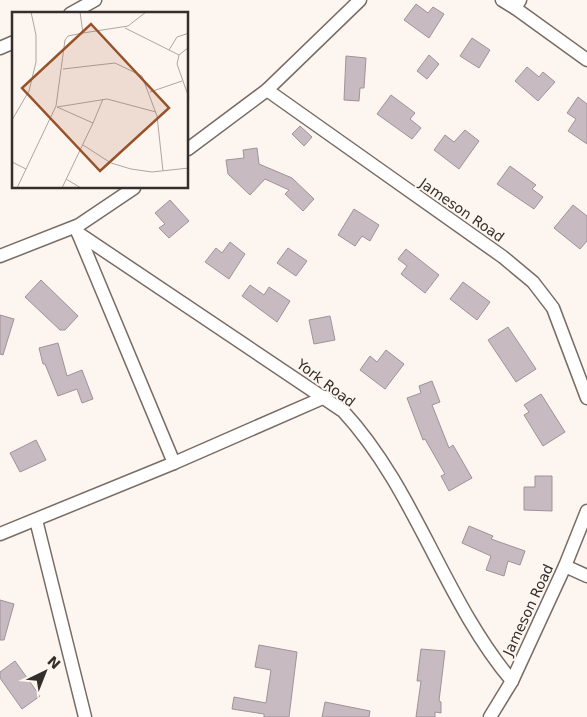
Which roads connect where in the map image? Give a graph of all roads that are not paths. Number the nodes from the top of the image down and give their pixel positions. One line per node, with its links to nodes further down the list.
1 (95, 0): 5 (street)
2 (360, 0): 9 (street)
3 (502, 0): 4 (street)
4 (518, 4): 8 (street)
5 (74, 12)
6 (12, 43): 7 (street)
7 (0, 48)
8 (587, 60)
9 (267, 90): 10 (street); 15 (street, Jameson Road)
10 (189, 148)
11 (133, 189): 12 (street)
12 (78, 229): 13 (street); 14 (street, York Road); 16 (street)
13 (0, 256)
14 (325, 398): 16 (street); 22 (street, York Road)
15 (587, 398)
16 (174, 464): 18 (street)
17 (587, 511): 20 (street, Jameson Road)
18 (36, 520): 19 (street); 23 (street)
19 (0, 534)
20 (565, 566): 21 (street); 22 (street, Jameson Road)
21 (587, 576)
22 (512, 681): 24 (street, Jameson Road)
23 (85, 717)
24 (490, 717)

